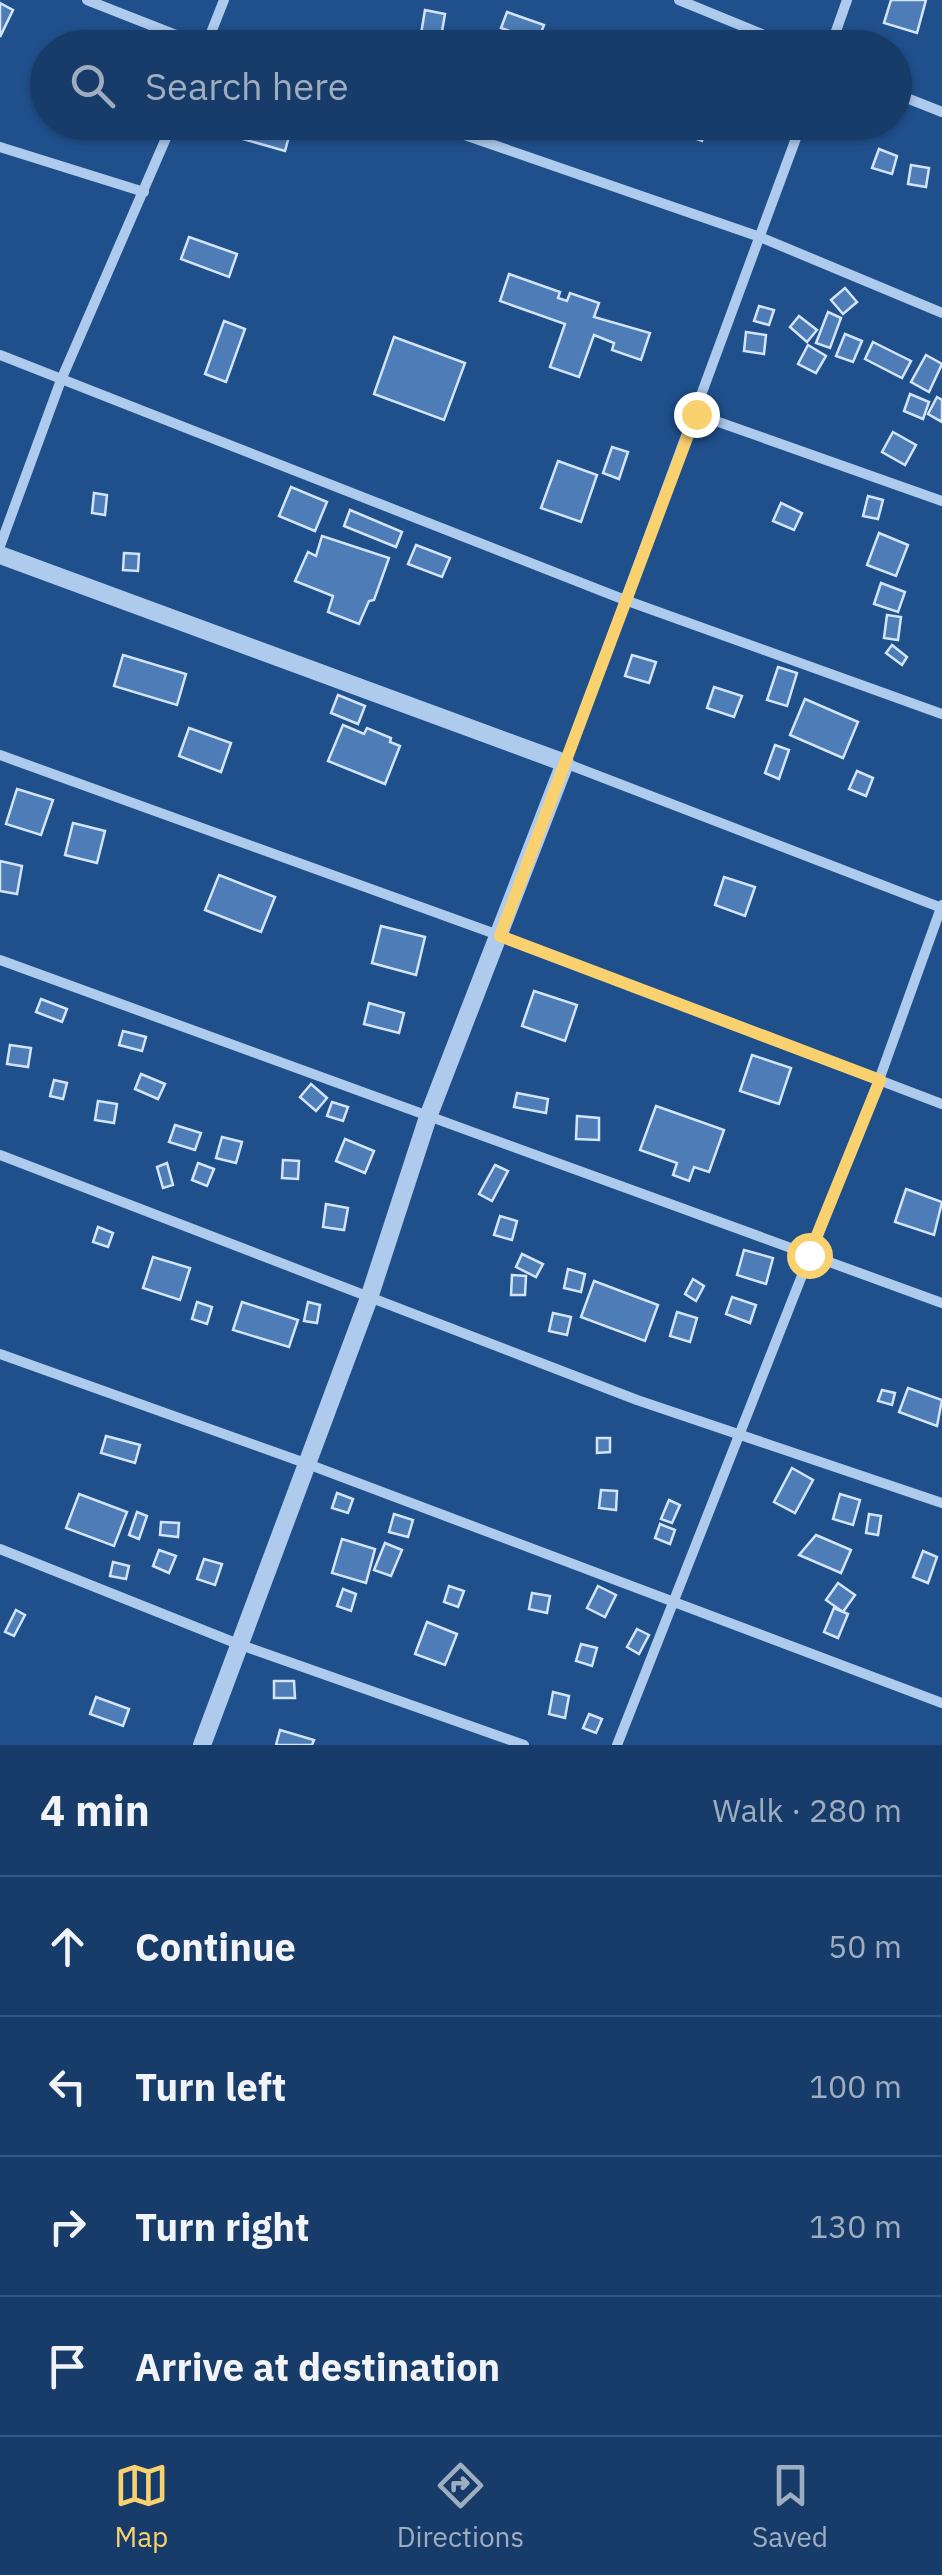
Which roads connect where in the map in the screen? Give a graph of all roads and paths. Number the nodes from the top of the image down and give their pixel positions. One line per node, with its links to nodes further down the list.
1 (87, 0): 5 (street)
2 (224, 0): 6 (street)
3 (679, 0): 7 (street)
4 (847, 0): 8 (street)
5 (164, 30)
6 (213, 30)
7 (752, 30)
8 (836, 30)
9 (912, 100): 10 (street)
10 (942, 112)
11 (166, 140): 15 (street)
12 (479, 140): 16 (street)
13 (795, 140): 16 (street)
14 (0, 147): 15 (street)
15 (144, 192): 19 (street)
16 (760, 237): 17 (street); 20 (street)
17 (942, 313)
18 (0, 355): 19 (street)
19 (61, 380): 22 (street); 24 (street)
20 (696, 414): 21 (street); 24 (street)
21 (942, 501)
22 (0, 546)
23 (0, 555): 27 (street)
24 (624, 600): 25 (street); 27 (street)
25 (942, 714)
26 (0, 756): 29 (street)
27 (566, 763): 28 (street); 29 (street)
28 (942, 907): 31 (street)
29 (500, 936): 31 (street); 33 (street)
30 (0, 960): 33 (street)
31 (880, 1080): 32 (street); 35 (street)
32 (942, 1104)
33 (428, 1117): 35 (street); 36 (street)
34 (0, 1155): 36 (street)
35 (809, 1255): 37 (street); 39 (street)
36 (368, 1298): 39 (street); 40 (street)
37 (942, 1303)
38 (0, 1354): 40 (street)
39 (740, 1433): 41 (street); 43 (street)
40 (305, 1463): 43 (street); 44 (street)
41 (942, 1503)
42 (0, 1549): 44 (street)
43 (674, 1602): 45 (street); 48 (street)
44 (238, 1644): 46 (street); 47 (street)
45 (942, 1703)
46 (202, 1745)
47 (524, 1745)
48 (617, 1745)

